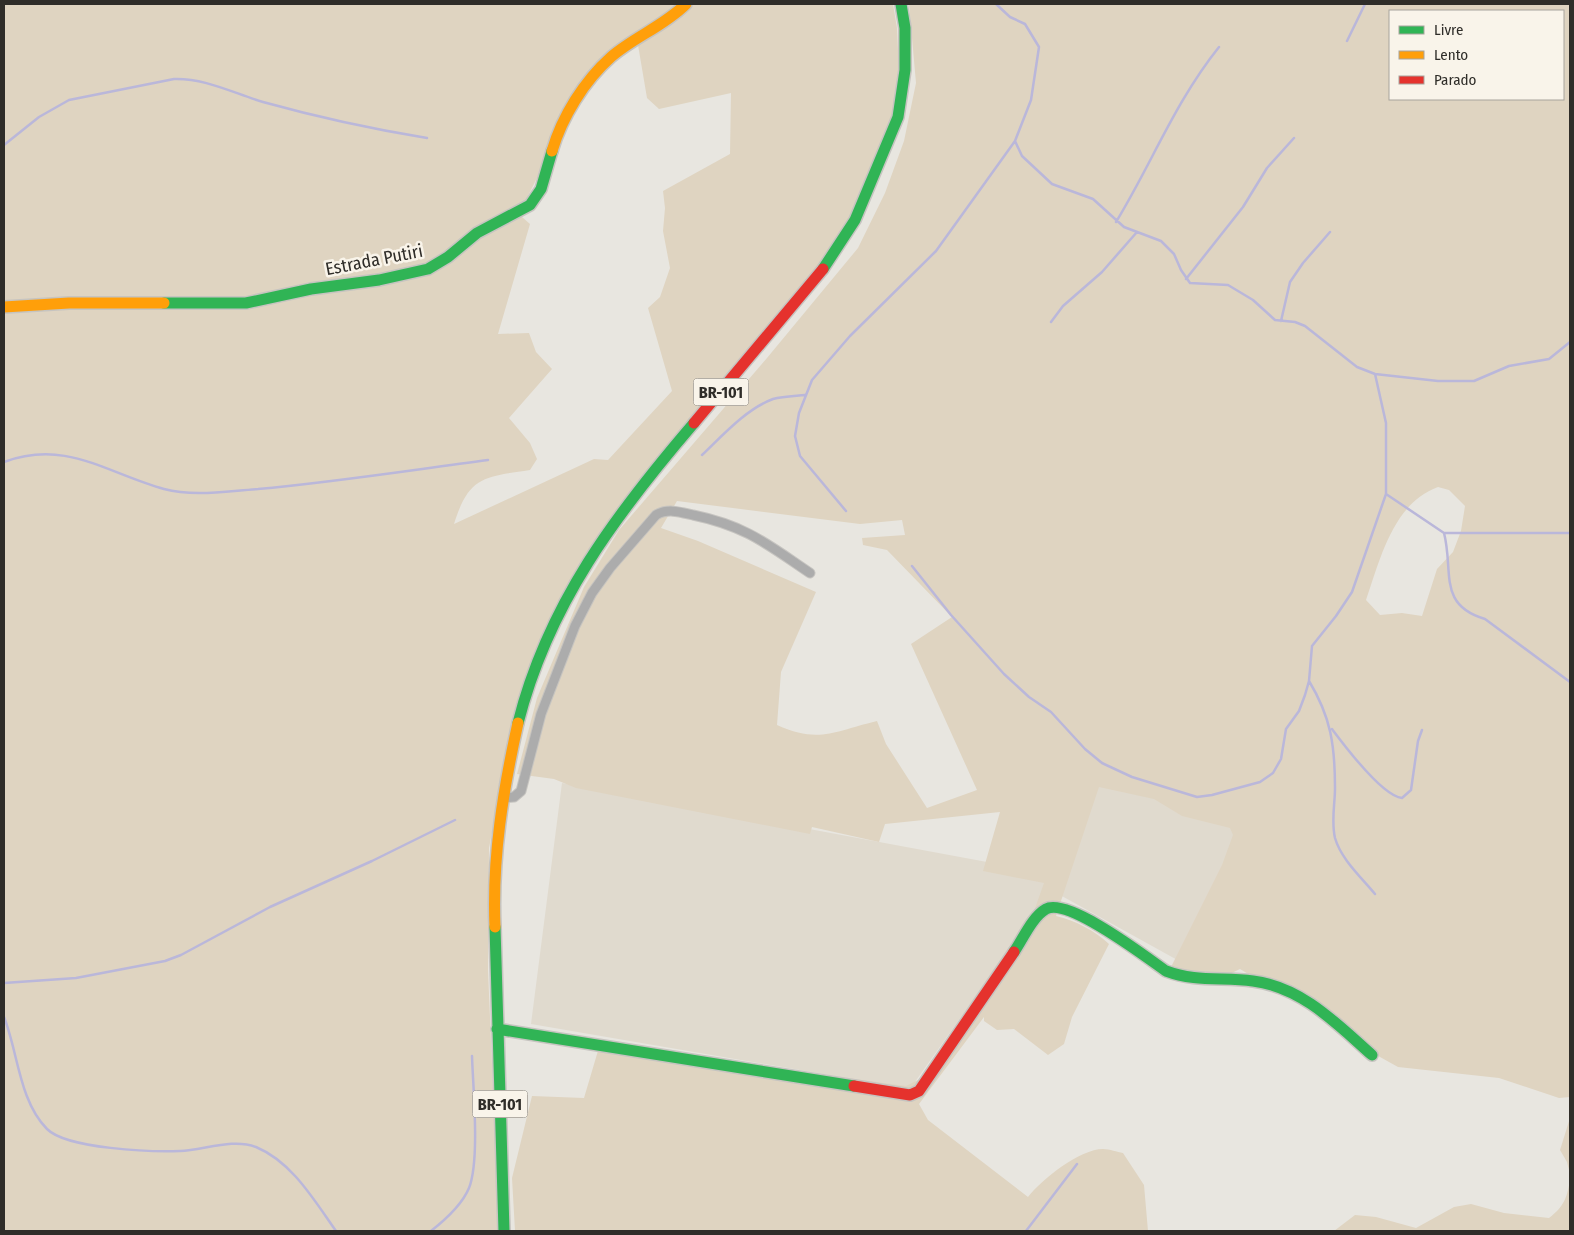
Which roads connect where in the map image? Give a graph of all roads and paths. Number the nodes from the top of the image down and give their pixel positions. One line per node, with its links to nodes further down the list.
1 (686, 4): 3 (street, Estrada Putiri)
2 (901, 4): 5 (street, BR-101)
3 (4, 307)
4 (810, 572): 5 (street)
5 (503, 798): 6 (street, BR-101)
6 (498, 1029): 7 (street); 8 (street, BR-101)
7 (1372, 1055)
8 (504, 1231)

